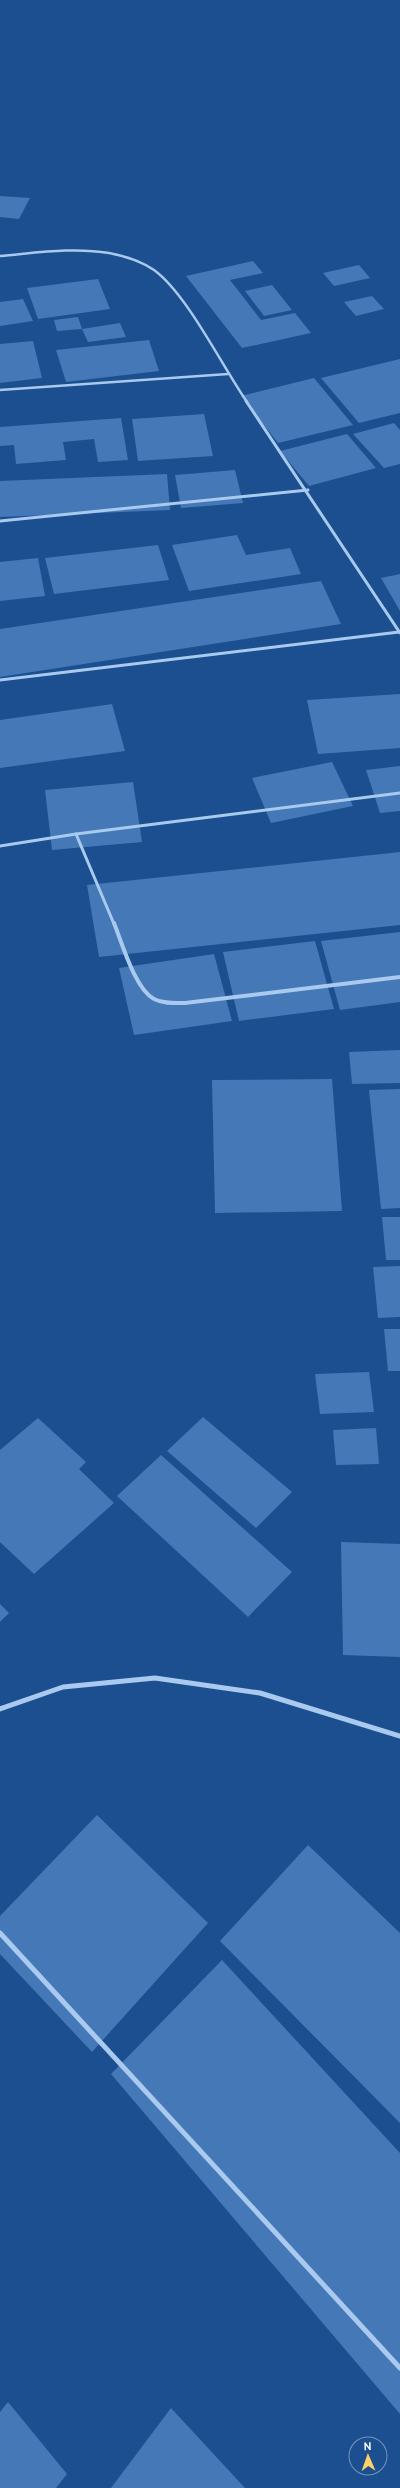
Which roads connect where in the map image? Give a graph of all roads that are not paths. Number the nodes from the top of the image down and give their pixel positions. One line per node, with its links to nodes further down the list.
1 (0, 256): 2 (street)
2 (228, 374): 3 (street); 4 (street)
3 (0, 390)
4 (308, 490): 5 (street); 6 (street)
5 (0, 521)
6 (399, 632): 7 (street)
7 (0, 680)
8 (400, 793): 9 (street)
9 (76, 834): 10 (street); 11 (street)
10 (0, 846)
11 (400, 977)
12 (0, 1709): 13 (street)
13 (400, 1736)
14 (0, 1933): 15 (street)
15 (400, 2368)

